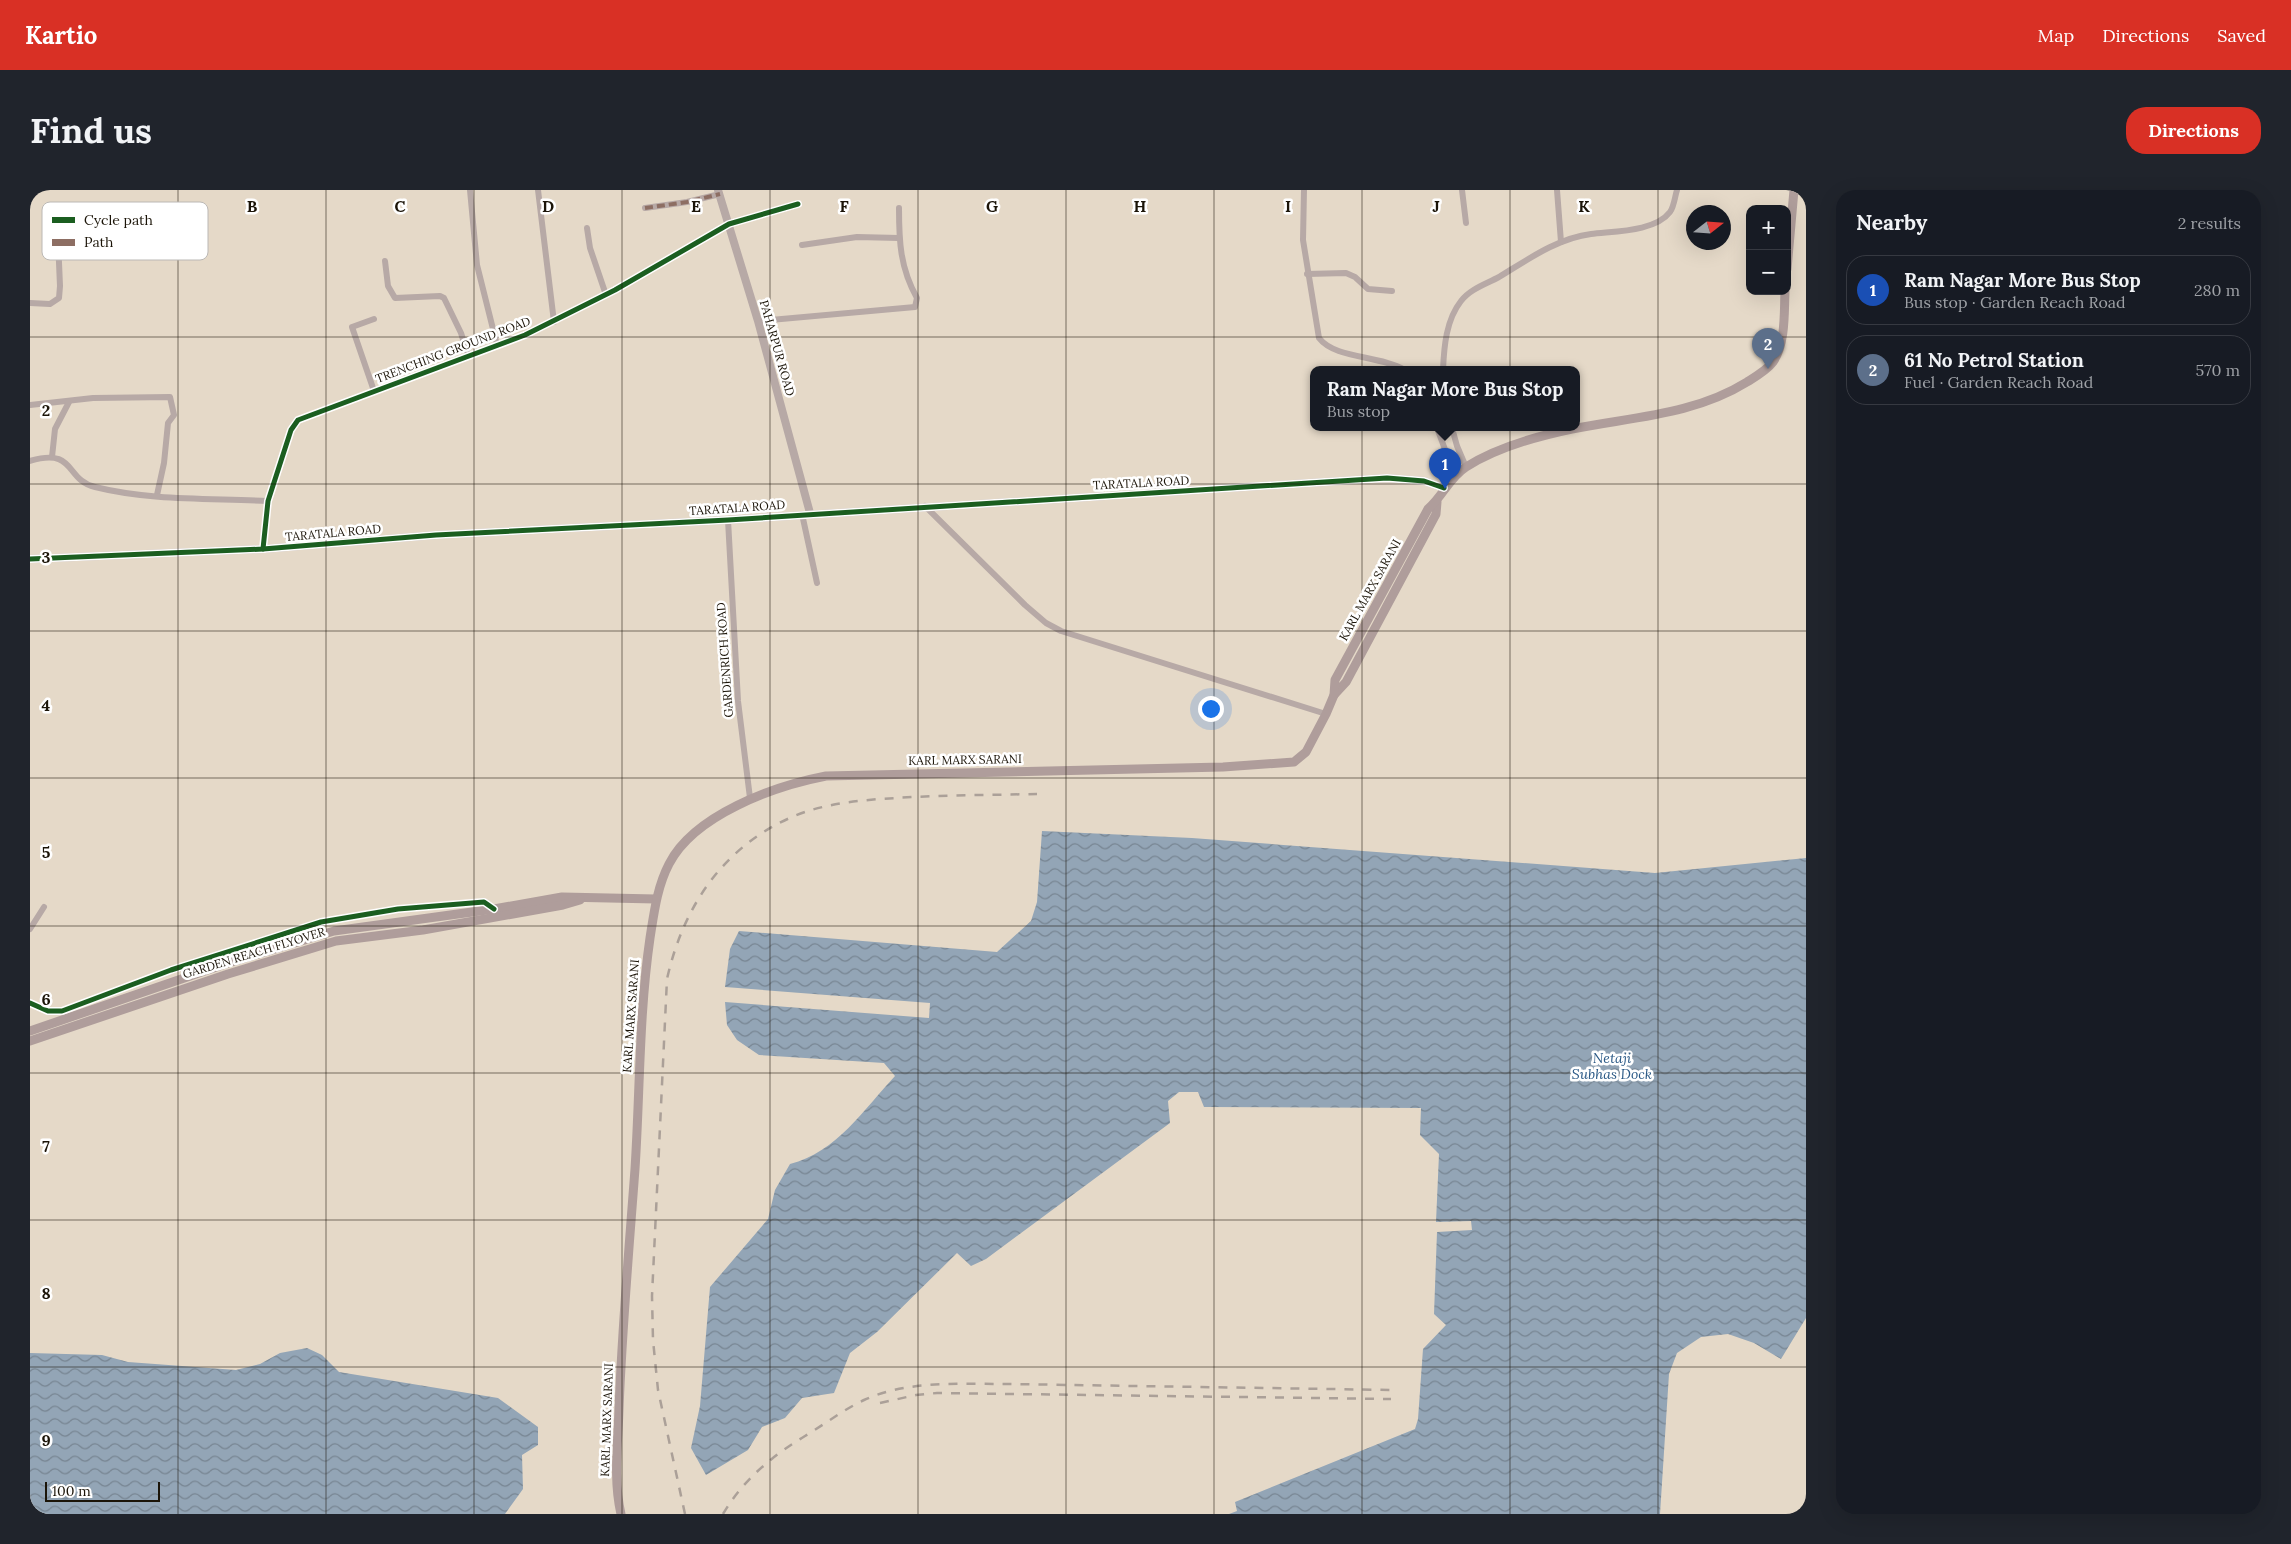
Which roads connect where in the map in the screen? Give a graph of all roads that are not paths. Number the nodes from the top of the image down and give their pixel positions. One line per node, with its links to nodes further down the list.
1 (470, 190): 29 (street)
2 (538, 190): 28 (street)
3 (1304, 190): 21 (street)
4 (1462, 190): 12 (street)
5 (1557, 190): 16 (street)
6 (1677, 190): 16 (street)
7 (1794, 190): 18 (main road)
8 (719, 192): 10 (street); 13 (street, PAHARPUR ROAD)
9 (798, 204): 13 (street, TRENCHING GROUND ROAD)
10 (645, 208)
11 (899, 208): 15 (street)
12 (1466, 223)
13 (729, 224): 23 (street, TRENCHING GROUND ROAD); 27 (street, PAHARPUR ROAD)
14 (587, 228): 23 (street)
15 (899, 238): 17 (street); 27 (street)
16 (1562, 242): 32 (street)
17 (802, 245)
18 (1789, 250)
19 (58, 260): 25 (street)
20 (385, 261): 30 (street)
21 (1307, 274): 22 (street); 31 (street)
22 (1392, 291)
23 (606, 295): 28 (street, TRENCHING GROUND ROAD)
24 (1785, 295): 36 (main road, KARL MARX SARANI)
25 (30, 303)
26 (374, 319): 33 (street)
27 (758, 321): 48 (street, PAHARPUR ROAD)
28 (554, 322): 29 (street, TRENCHING GROUND ROAD)
29 (497, 345): 30 (street, TRENCHING GROUND ROAD)
30 (468, 355): 33 (street, TRENCHING GROUND ROAD)
31 (1395, 366)
32 (1443, 366)
33 (374, 391): 46 (street, TRENCHING GROUND ROAD)
34 (69, 402): 35 (street); 40 (street); 45 (street)
35 (30, 405)
36 (1580, 429)
37 (1438, 431): 43 (street)
38 (1453, 431): 42 (street)
39 (1567, 431): 42 (main road, KARL MARX SARANI)
40 (52, 457): 41 (street); 45 (street)
41 (30, 461)
42 (1466, 467): 43 (main road, KARL MARX SARANI)
43 (1454, 476): 44 (main road, KARL MARX SARANI)
44 (1444, 488): 47 (street, TARATALA ROAD); 53 (main road, KARL MARX SARANI)
45 (157, 496): 46 (street)
46 (268, 501): 50 (street, TRENCHING GROUND ROAD)
47 (925, 506): 48 (street, TARATALA ROAD); 53 (street)
48 (806, 513): 49 (street, TARATALA ROAD); 52 (street)
49 (728, 520): 50 (street, TARATALA ROAD); 54 (street, GARDENRICH ROAD)
50 (262, 549): 51 (street, TARATALA ROAD)
51 (30, 559)
52 (817, 583)
53 (1326, 714): 54 (main road, KARL MARX SARANI)
54 (750, 798): 55 (main road, KARL MARX SARANI)
55 (656, 899): 57 (main road); 62 (main road, KARL MARX SARANI)
56 (44, 907): 58 (street)
57 (493, 914): 59 (street); 60 (main road, GARDEN REACH FLYOVER); 61 (main road, GARDEN REACH FLYOVER)
58 (30, 929)
59 (30, 1003)
60 (30, 1031)
61 (30, 1041)
62 (620, 1514)

